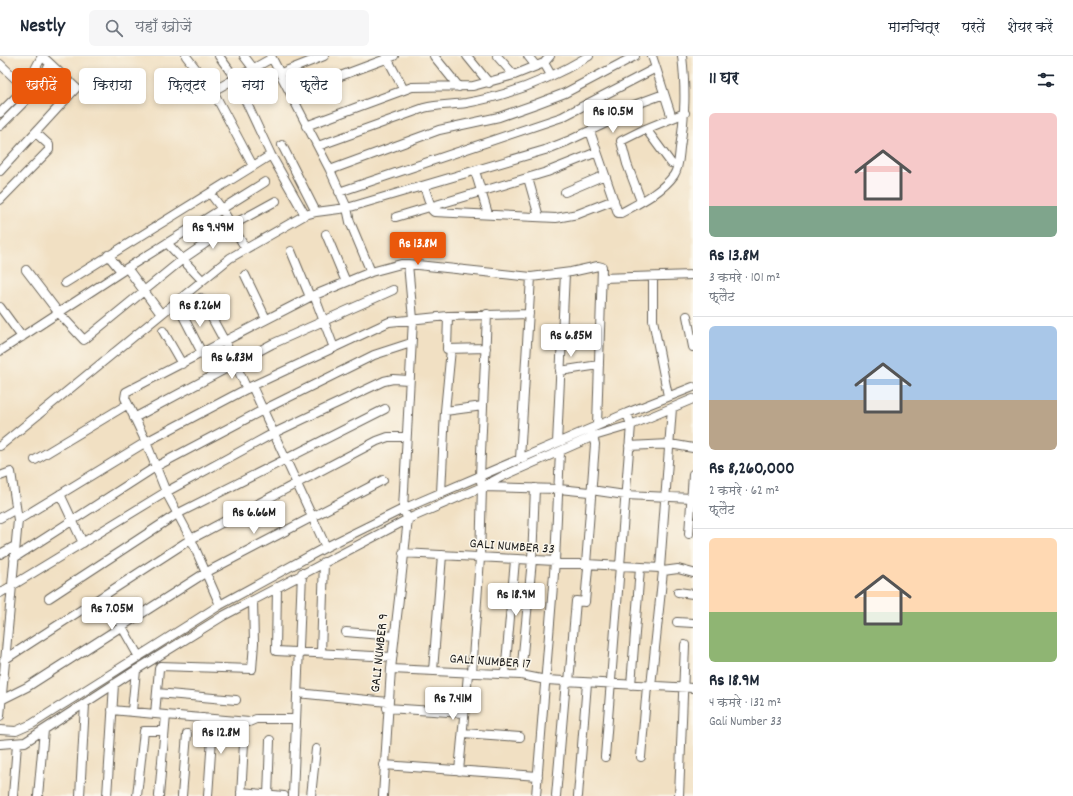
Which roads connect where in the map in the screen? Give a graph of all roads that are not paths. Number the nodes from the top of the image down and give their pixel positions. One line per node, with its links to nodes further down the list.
1 (42, 56): 18 (street); 20 (street)
2 (186, 56): 21 (street)
3 (219, 56): 22 (street)
4 (244, 56): 23 (street)
5 (324, 56): 25 (street)
6 (434, 56): 32 (street)
7 (467, 56): 30 (street)
8 (498, 56): 29 (street)
9 (528, 56): 19 (street)
10 (550, 56): 19 (street)
11 (635, 56): 53 (street)
12 (652, 56): 24 (street)
13 (682, 56): 40 (street)
14 (272, 57): 23 (street); 25 (street)
15 (389, 57): 26 (street); 33 (street)
16 (586, 57): 27 (street)
17 (0, 64): 28 (street)
18 (50, 64): 42 (street); 46 (street)
19 (540, 65): 27 (street); 29 (street)
20 (36, 68)
21 (195, 68)
22 (228, 68)
23 (253, 68)
24 (656, 68): 34 (street); 60 (street)
25 (281, 73): 31 (street)
26 (342, 75)
27 (551, 75): 48 (street)
28 (12, 76)
29 (514, 76): 30 (street)
30 (489, 82): 32 (street)
31 (286, 83)
32 (459, 87): 33 (street)
33 (404, 90): 43 (street)
34 (664, 94): 41 (street); 45 (street)
35 (12, 99): 39 (street)
36 (220, 104): 52 (street)
37 (247, 104): 50 (street)
38 (296, 104): 43 (street)
39 (1, 109)
40 (685, 113): 41 (street); 67 (street)
41 (672, 118): 44 (street)
42 (0, 126)
43 (306, 126): 48 (street)
44 (646, 129): 51 (street); 67 (street)
45 (590, 131): 49 (street); 55 (street)
46 (36, 132): 54 (street); 64 (street)
47 (282, 145): 71 (street)
48 (318, 146): 53 (street)
49 (597, 152): 56 (street); 57 (street)
50 (271, 155): 52 (street); 73 (street)
51 (671, 163)
52 (253, 166): 63 (street)
53 (330, 170): 60 (street)
54 (0, 171)
55 (475, 171): 59 (street); 61 (street)
56 (604, 175): 62 (street); 65 (street)
57 (528, 178): 61 (street); 75 (street)
58 (265, 182): 69 (street)
59 (424, 186): 68 (street); 70 (street)
60 (339, 192): 70 (street)
61 (481, 192): 68 (street); 72 (street)
62 (565, 192)
63 (210, 193): 69 (street); 81 (street)
64 (0, 200)
65 (614, 200): 67 (street); 75 (street)
66 (276, 201): 76 (street)
67 (641, 201)
68 (430, 207): 72 (street); 74 (street)
69 (222, 209): 76 (street); 78 (street)
70 (348, 210): 71 (street); 86 (street)
71 (316, 212): 73 (street)
72 (488, 214): 75 (street)
73 (305, 215): 79 (street)
74 (396, 217)
75 (539, 217)
76 (232, 226): 79 (street); 82 (street)
77 (326, 234): 94 (street)
78 (167, 243): 82 (street); 85 (street)
79 (246, 249): 93 (street)
80 (291, 251): 98 (street)
81 (108, 256): 85 (street); 95 (street)
82 (183, 259): 93 (street); 96 (street)
83 (408, 264): 86 (street); 91 (street); 109 (street, GALI NUMBER 9)
84 (26, 270): 101 (street)
85 (124, 270): 96 (street); 101 (street)
86 (370, 272): 94 (street)
87 (565, 273): 91 (street); 92 (street); 124 (street)
88 (244, 275): 108 (street)
89 (693, 275): 90 (street)
90 (653, 276): 92 (street); 128 (street)
91 (531, 277): 105 (street)
92 (602, 278): 123 (street)
93 (202, 280): 103 (street)
94 (346, 282): 98 (street)
95 (65, 283)
96 (144, 290): 101 (street); 103 (street)
97 (393, 290): 110 (street)
98 (312, 296): 108 (street); 110 (street)
99 (201, 298): 113 (street)
100 (0, 307): 112 (street)
101 (58, 312): 112 (street)
102 (181, 312): 120 (street)
103 (161, 314): 144 (street)
104 (487, 314): 105 (street); 106 (street); 117 (street)
105 (529, 314): 151 (street)
106 (448, 316): 109 (street); 118 (street)
107 (687, 316): 115 (street)
108 (266, 319): 113 (street)
109 (413, 319): 114 (street, GALI NUMBER 9); 116 (street)
110 (323, 321): 116 (street); 121 (street)
111 (162, 331): 122 (street)
112 (22, 336): 119 (street)
113 (226, 342): 120 (street); 121 (street)
114 (411, 342): 125 (street, GALI NUMBER 9); 134 (street)
115 (693, 347)
116 (334, 348): 127 (street)
117 (486, 348): 118 (street); 131 (street)
118 (451, 349): 135 (street)
119 (0, 351)
120 (202, 354): 122 (street)
121 (236, 363): 127 (street); 136 (street)
122 (182, 364): 130 (street)
123 (599, 365): 124 (street); 138 (street)
124 (560, 372): 142 (street)
125 (409, 380): 139 (street); 140 (street, GALI NUMBER 9)
126 (693, 387): 128 (street)
127 (250, 388): 134 (street); 141 (street)
128 (668, 396): 137 (street)
129 (693, 399): 132 (street)
130 (128, 404): 136 (street); 150 (street)
131 (483, 406): 135 (street); 155 (street)
132 (672, 408): 137 (street); 143 (street)
133 (385, 409): 148 (street)
134 (263, 410): 139 (street); 152 (street)
135 (445, 411): 163 (street)
136 (134, 418): 141 (street)
137 (629, 418): 138 (street); 138 (street); 145 (street)
138 (593, 431): 142 (street); 147 (street); 161 (street)
139 (274, 434): 148 (street); 162 (street)
140 (406, 437): 157 (street); 169 (street, GALI NUMBER 9)
141 (146, 442): 152 (street); 164 (street)
142 (557, 443): 149 (street)
143 (670, 444): 145 (street); 146 (street); 166 (street)
144 (0, 446)
145 (629, 446): 165 (street)
146 (693, 448)
147 (560, 452): 149 (street); 160 (street)
148 (285, 458): 157 (street); 170 (street)
149 (535, 458): 151 (street)
150 (35, 460)
151 (519, 464): 155 (street); 158 (street)
152 (157, 466): 162 (street); 174 (street)
153 (693, 474): 167 (street)
154 (0, 476): 168 (street)
155 (480, 476): 158 (street); 163 (street)
156 (383, 480): 171 (street)
157 (296, 482): 171 (street); 176 (street)
158 (482, 487): 159 (street); 169 (street); 184 (street)
159 (535, 488): 160 (street); 186 (street)
160 (559, 489): 161 (street); 187 (street)
161 (591, 490): 165 (street); 189 (street)
162 (166, 492): 170 (street); 177 (street)
163 (441, 492): 169 (street)
164 (60, 494): 173 (street); 174 (street)
165 (625, 495): 166 (street); 190 (street)
166 (665, 496): 167 (street); 192 (street)
167 (692, 498): 175 (street)
168 (16, 509): 172 (street); 173 (street)
169 (405, 513): 179 (street); 180 (street, GALI NUMBER 9); 188 (street)
170 (178, 514): 176 (street); 202 (street)
171 (312, 515): 179 (street); 193 (street)
172 (0, 518)
173 (18, 520): 178 (street)
174 (72, 520): 177 (street); 183 (street)
175 (689, 534)
176 (190, 539): 193 (street); 201 (street)
177 (83, 543): 196 (street)
178 (15, 546): 181 (street); 183 (street)
179 (326, 547): 204 (street)
180 (403, 553): 182 (street, GALI NUMBER 33); 211 (street, GALI NUMBER 9)
181 (0, 554)
182 (442, 555): 184 (street, GALI NUMBER 33); 221 (street)
183 (14, 558): 196 (street)
184 (480, 558): 185 (street, GALI NUMBER 33); 222 (street)
185 (515, 560): 186 (street, GALI NUMBER 33); 223 (street)
186 (532, 560): 187 (street, GALI NUMBER 33); 224 (street)
187 (556, 561): 189 (street, GALI NUMBER 33); 226 (street)
188 (324, 562): 194 (street); 215 (street)
189 (586, 564): 190 (street, GALI NUMBER 33); 227 (street)
190 (620, 565): 191 (street, GALI NUMBER 33); 230 (street)
191 (640, 568): 192 (street, GALI NUMBER 33); 231 (street)
192 (661, 570): 195 (street, GALI NUMBER 33); 232 (street)
193 (205, 573): 204 (street); 209 (street)
194 (302, 573): 197 (street); 214 (street)
195 (693, 573)
196 (11, 587): 199 (street); 205 (street)
197 (277, 587): 203 (street); 214 (street)
198 (678, 592): 200 (street)
199 (0, 593)
200 (693, 594)
201 (104, 595): 209 (street); 218 (street)
202 (49, 598)
203 (253, 600): 220 (street); 235 (street)
204 (220, 605): 216 (street)
205 (8, 617): 206 (street); 213 (street)
206 (0, 621)
207 (677, 622): 208 (street)
208 (693, 623)
209 (122, 627): 216 (street); 237 (street)
210 (346, 632): 211 (street)
211 (394, 636): 217 (street, GALI NUMBER 9)
212 (685, 644): 233 (street)
213 (2, 647): 218 (street)
214 (299, 652): 215 (street); 236 (street)
215 (321, 653): 217 (street)
216 (138, 657): 249 (street)
217 (392, 657): 219 (street, GALI NUMBER 9)
218 (4, 660): 225 (street)
219 (390, 669): 221 (street, GALI NUMBER 17); 240 (street, GALI NUMBER 9)
220 (136, 670): 229 (street); 242 (street)
221 (433, 671): 222 (street, GALI NUMBER 17)
222 (470, 673): 223 (street, GALI NUMBER 17); 244 (street)
223 (505, 674): 224 (street, GALI NUMBER 17)
224 (521, 675): 226 (street, GALI NUMBER 17)
225 (1, 677): 237 (street)
226 (546, 680): 227 (street, GALI NUMBER 17); 264 (street)
227 (567, 681): 228 (street, GALI NUMBER 17); 280 (street)
228 (587, 683): 230 (street, GALI NUMBER 17); 281 (street)
229 (114, 684): 239 (street); 241 (street)
230 (611, 685): 231 (street, GALI NUMBER 17); 260 (street)
231 (631, 685): 232 (street, GALI NUMBER 17)
232 (649, 686): 233 (street, GALI NUMBER 17); 261 (street)
233 (682, 687): 234 (street, GALI NUMBER 17); 282 (street)
234 (693, 688)
235 (157, 693): 238 (street); 243 (street)
236 (297, 693): 240 (street); 248 (street)
237 (1, 700): 246 (street)
238 (236, 700)
239 (85, 704): 250 (street); 269 (street)
240 (388, 705): 244 (street); 262 (street, GALI NUMBER 9)
241 (112, 710): 242 (street); 270 (street)
242 (132, 711): 243 (street)
243 (155, 714): 245 (street)
244 (464, 714): 252 (street)
245 (166, 715): 247 (street); 251 (street)
246 (0, 716)
247 (203, 718): 248 (street); 274 (street)
248 (296, 719): 276 (street)
249 (0, 730)
250 (44, 730): 258 (street); 268 (street)
251 (164, 731): 271 (street); 272 (street)
252 (462, 733): 254 (street); 263 (street)
253 (187, 734): 273 (street)
254 (520, 738)
255 (270, 740): 266 (street)
256 (244, 743): 265 (street)
257 (0, 744): 258 (street)
258 (17, 744): 267 (street)
259 (316, 749): 277 (street)
260 (605, 757)
261 (640, 757)
262 (384, 765): 263 (street); 278 (street, GALI NUMBER 9)
263 (459, 771): 264 (street)
264 (538, 776): 279 (street)
265 (241, 794): 266 (street)
266 (268, 795): 275 (street)
267 (13, 796)
268 (38, 796)
269 (80, 796)
270 (107, 796)
271 (137, 796)
272 (159, 796)
273 (182, 796)
274 (208, 796)
275 (284, 796)
276 (293, 796)
277 (311, 796)
278 (383, 796)
279 (536, 796)
280 (556, 796)
281 (578, 796)
282 (679, 796)

